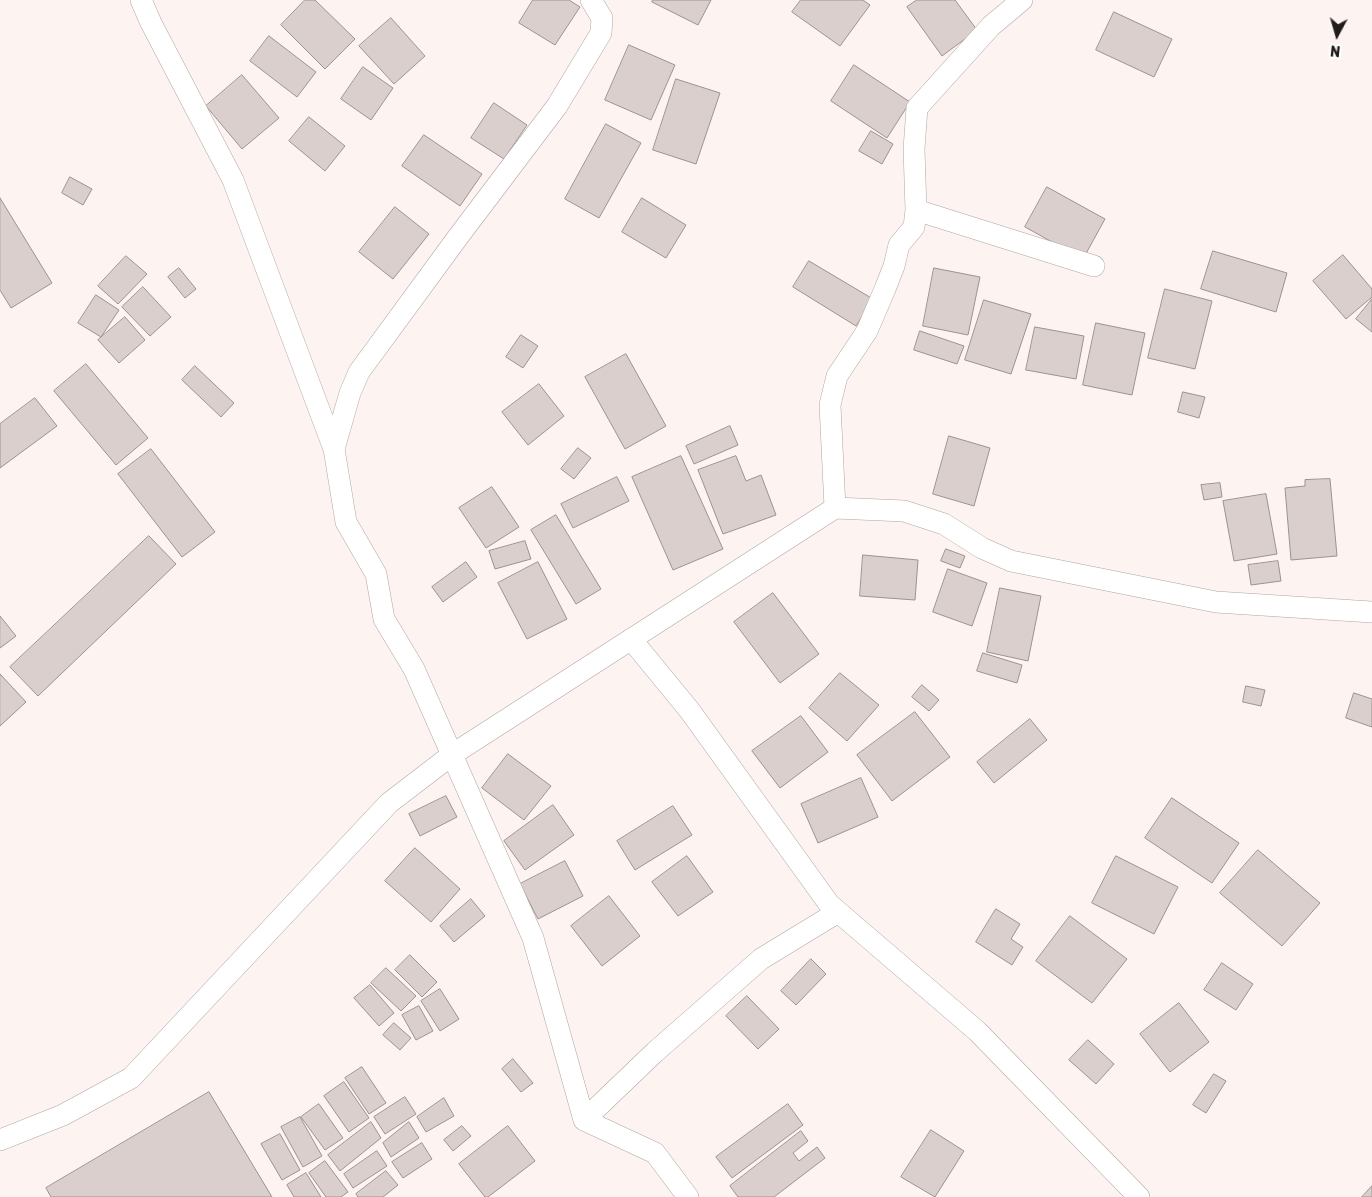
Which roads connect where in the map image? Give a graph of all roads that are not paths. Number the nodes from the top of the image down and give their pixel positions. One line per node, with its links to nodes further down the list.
1 (141, 0): 6 (street)
2 (591, 0): 6 (street)
3 (1022, 0): 4 (street)
4 (916, 210): 5 (street); 7 (street)
5 (1094, 266)
6 (334, 449): 10 (street)
7 (835, 508): 8 (street); 9 (street)
8 (1372, 612)
9 (631, 639): 10 (street); 11 (street)
10 (453, 754): 12 (street); 13 (street)
11 (838, 912): 12 (street); 15 (street)
12 (584, 1120): 14 (street)
13 (0, 1140)
14 (688, 1197)
15 (1139, 1197)

